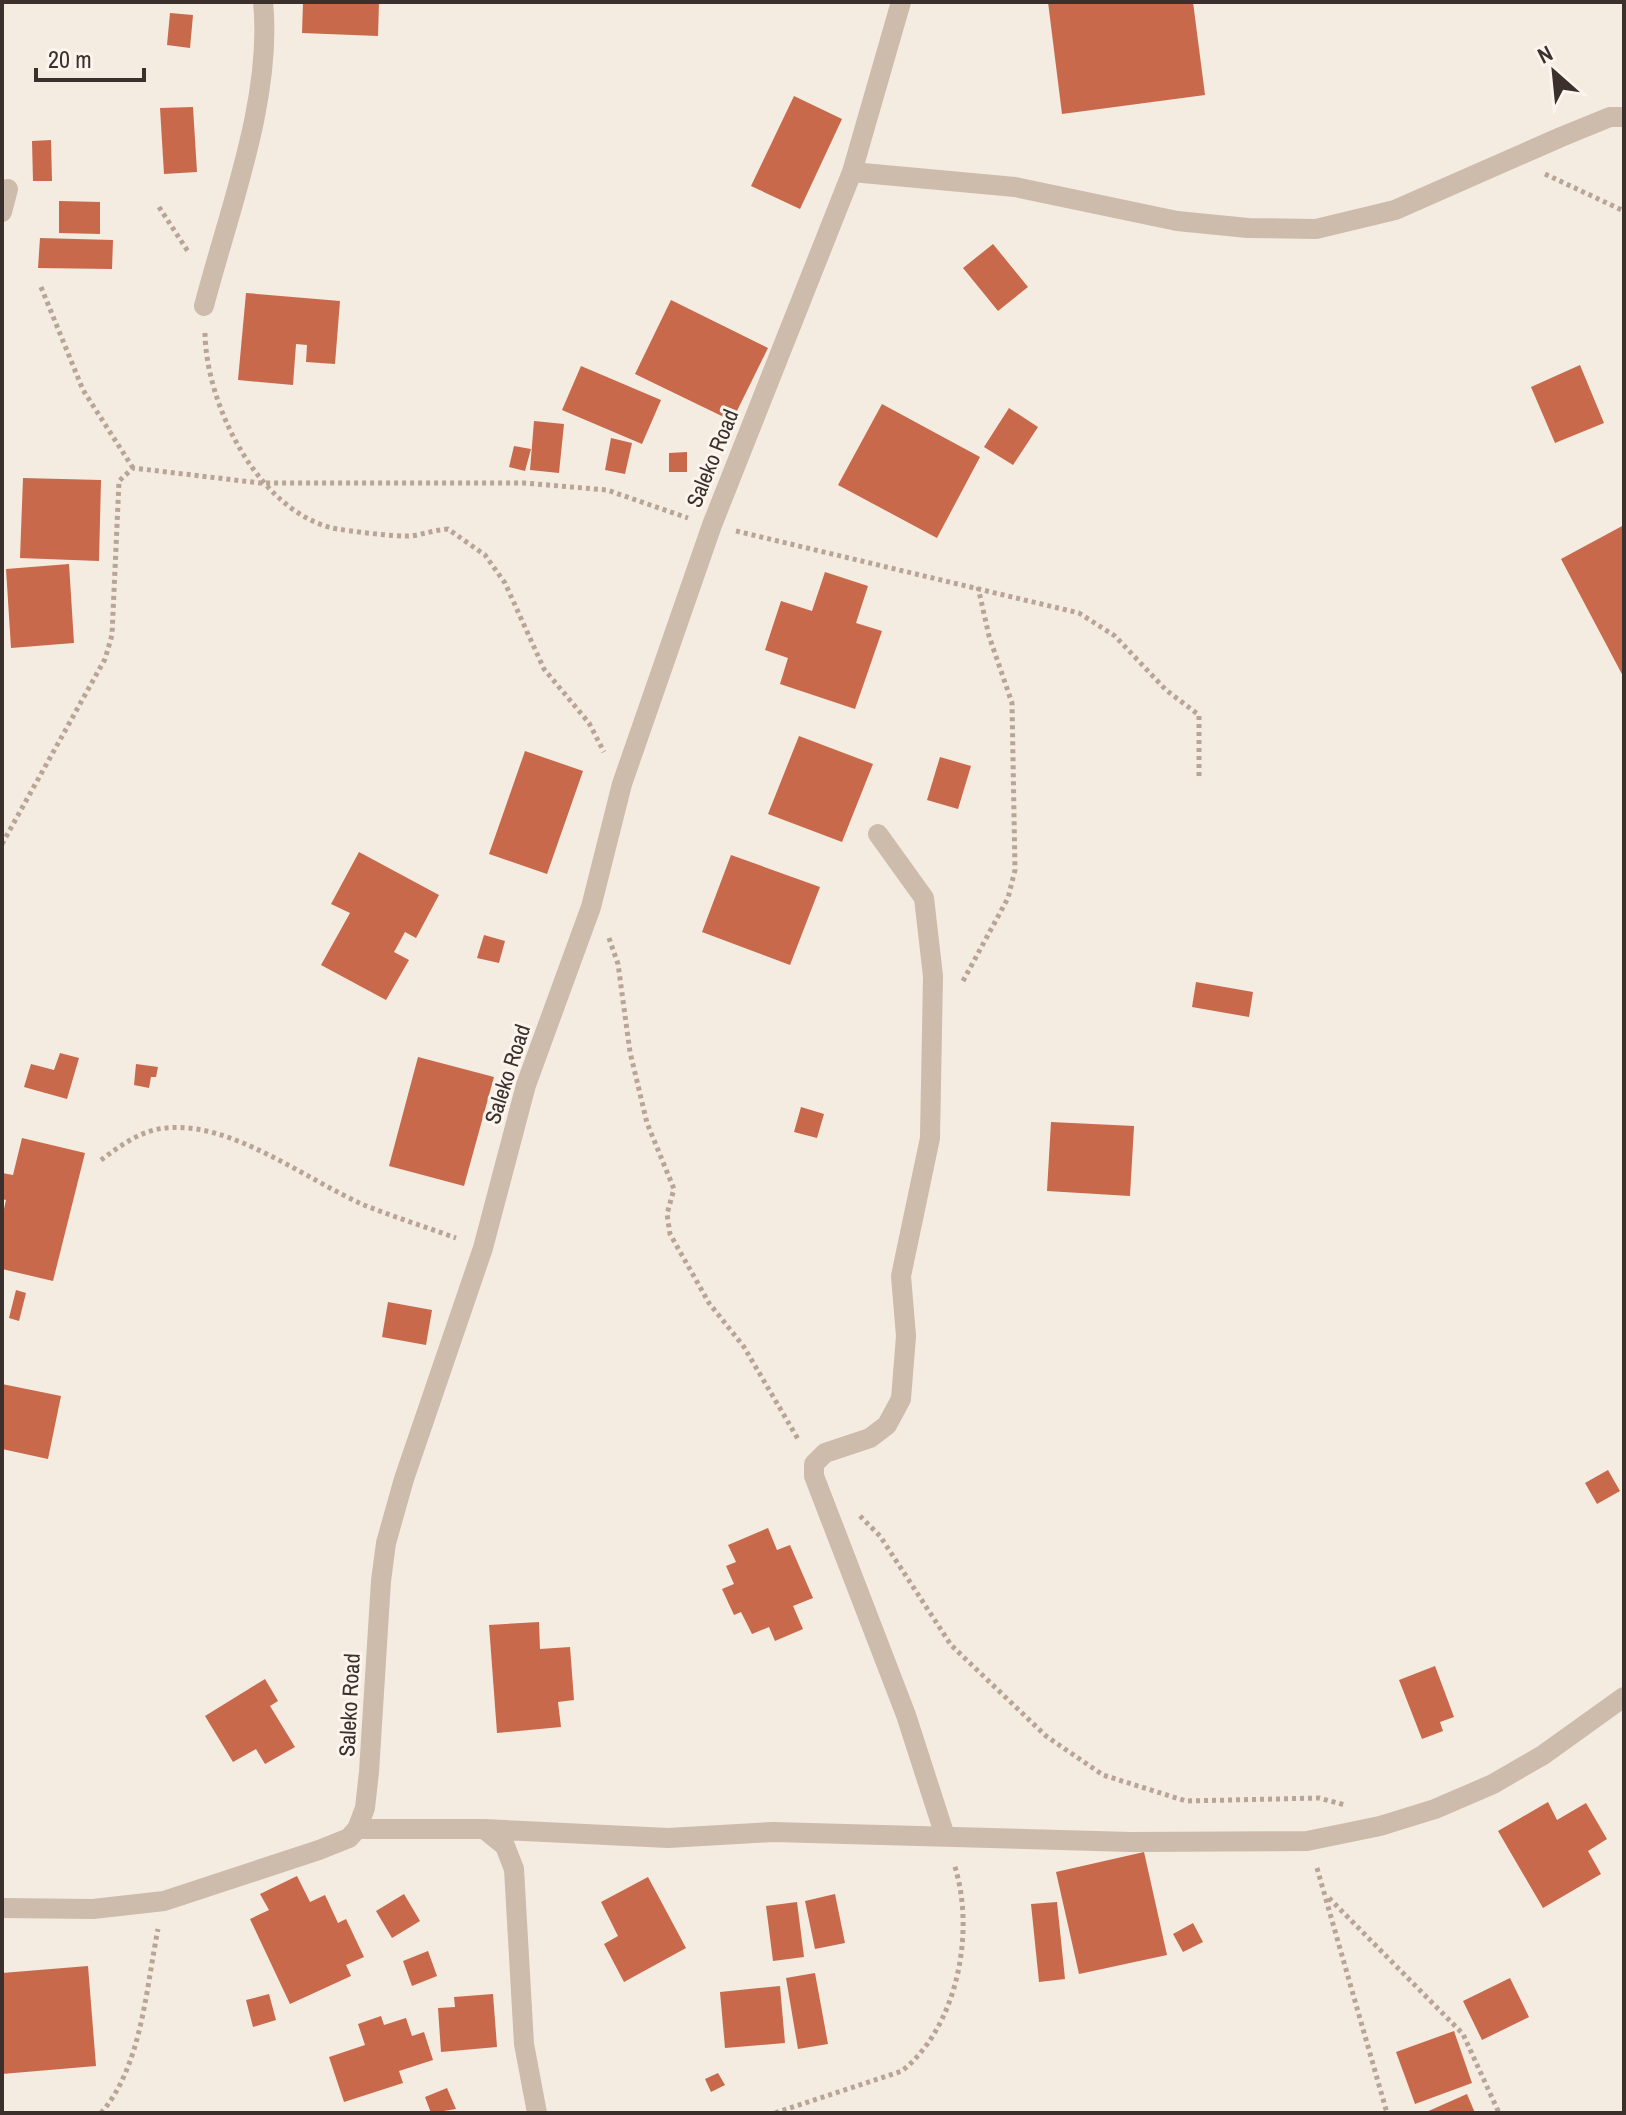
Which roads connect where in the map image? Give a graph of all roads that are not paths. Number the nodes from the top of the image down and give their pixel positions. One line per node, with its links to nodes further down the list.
1 (263, 2): 7 (street)
2 (901, 2): 4 (street, Saleko Road)
3 (1624, 117): 4 (street)
4 (852, 172): 10 (street, Saleko Road)
5 (8, 189): 6 (street)
6 (2, 212)
7 (204, 306)
8 (878, 834): 12 (street)
9 (1624, 1697): 12 (street)
10 (357, 1829): 11 (street); 13 (street)
11 (484, 1829): 12 (street); 14 (street)
12 (945, 1836)
13 (2, 1908)
14 (537, 2113)

